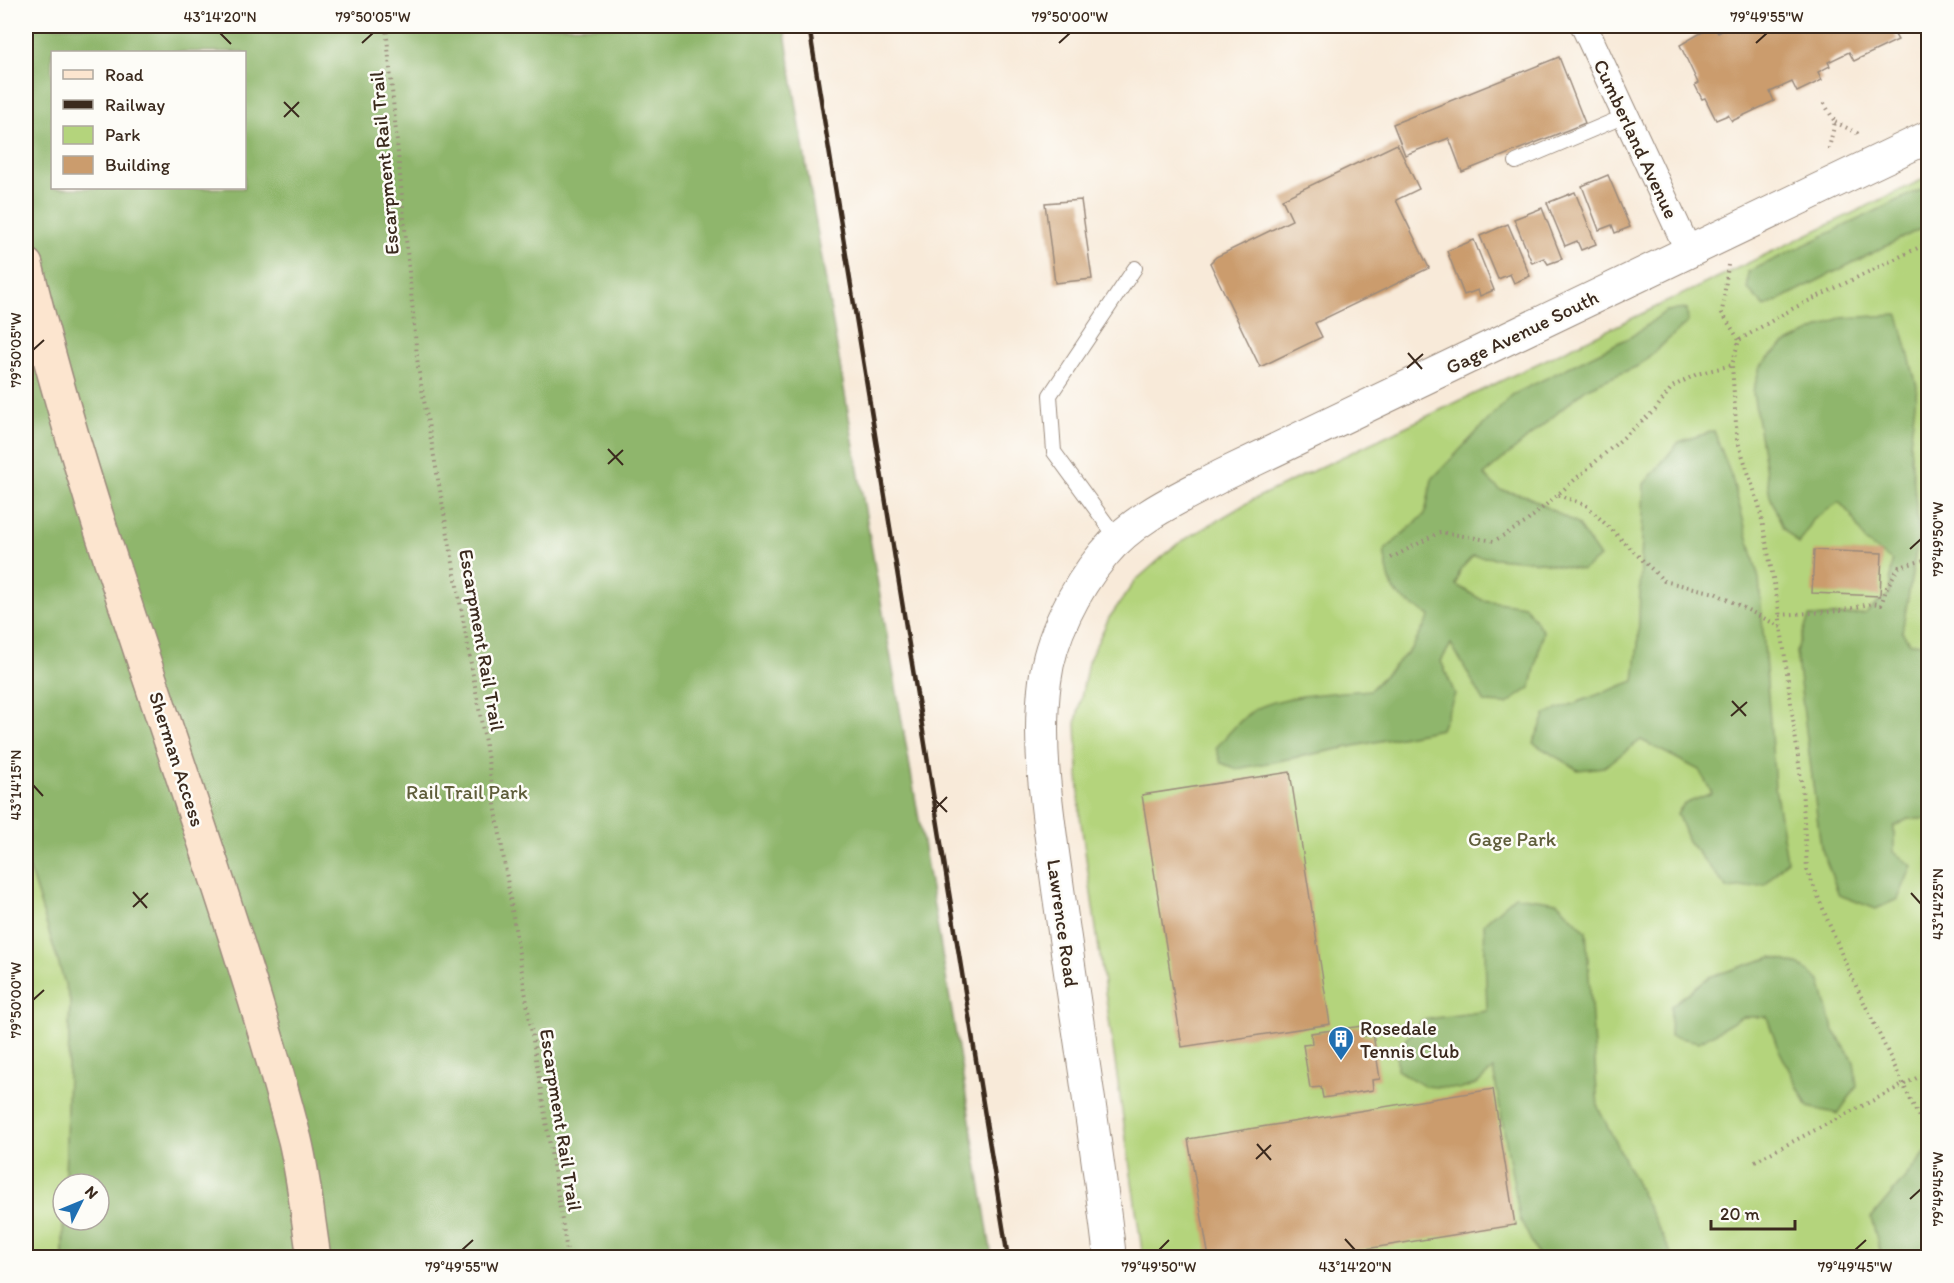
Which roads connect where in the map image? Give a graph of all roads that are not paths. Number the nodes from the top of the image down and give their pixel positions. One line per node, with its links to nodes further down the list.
1 (1584, 26): 2 (street, Cumberland Avenue)
2 (1625, 116): 4 (lane); 5 (street, Cumberland Avenue)
3 (1929, 137): 5 (street, Gage Avenue South)
4 (1516, 162)
5 (1702, 245): 8 (street, Gage Avenue South)
6 (26, 265): 10 (main road, Sherman Access)
7 (1135, 268): 8 (lane)
8 (1119, 541): 9 (street, Gage Avenue South)
9 (1078, 593): 11 (street, Lawrence Road)
10 (314, 1257)
11 (1110, 1257)

